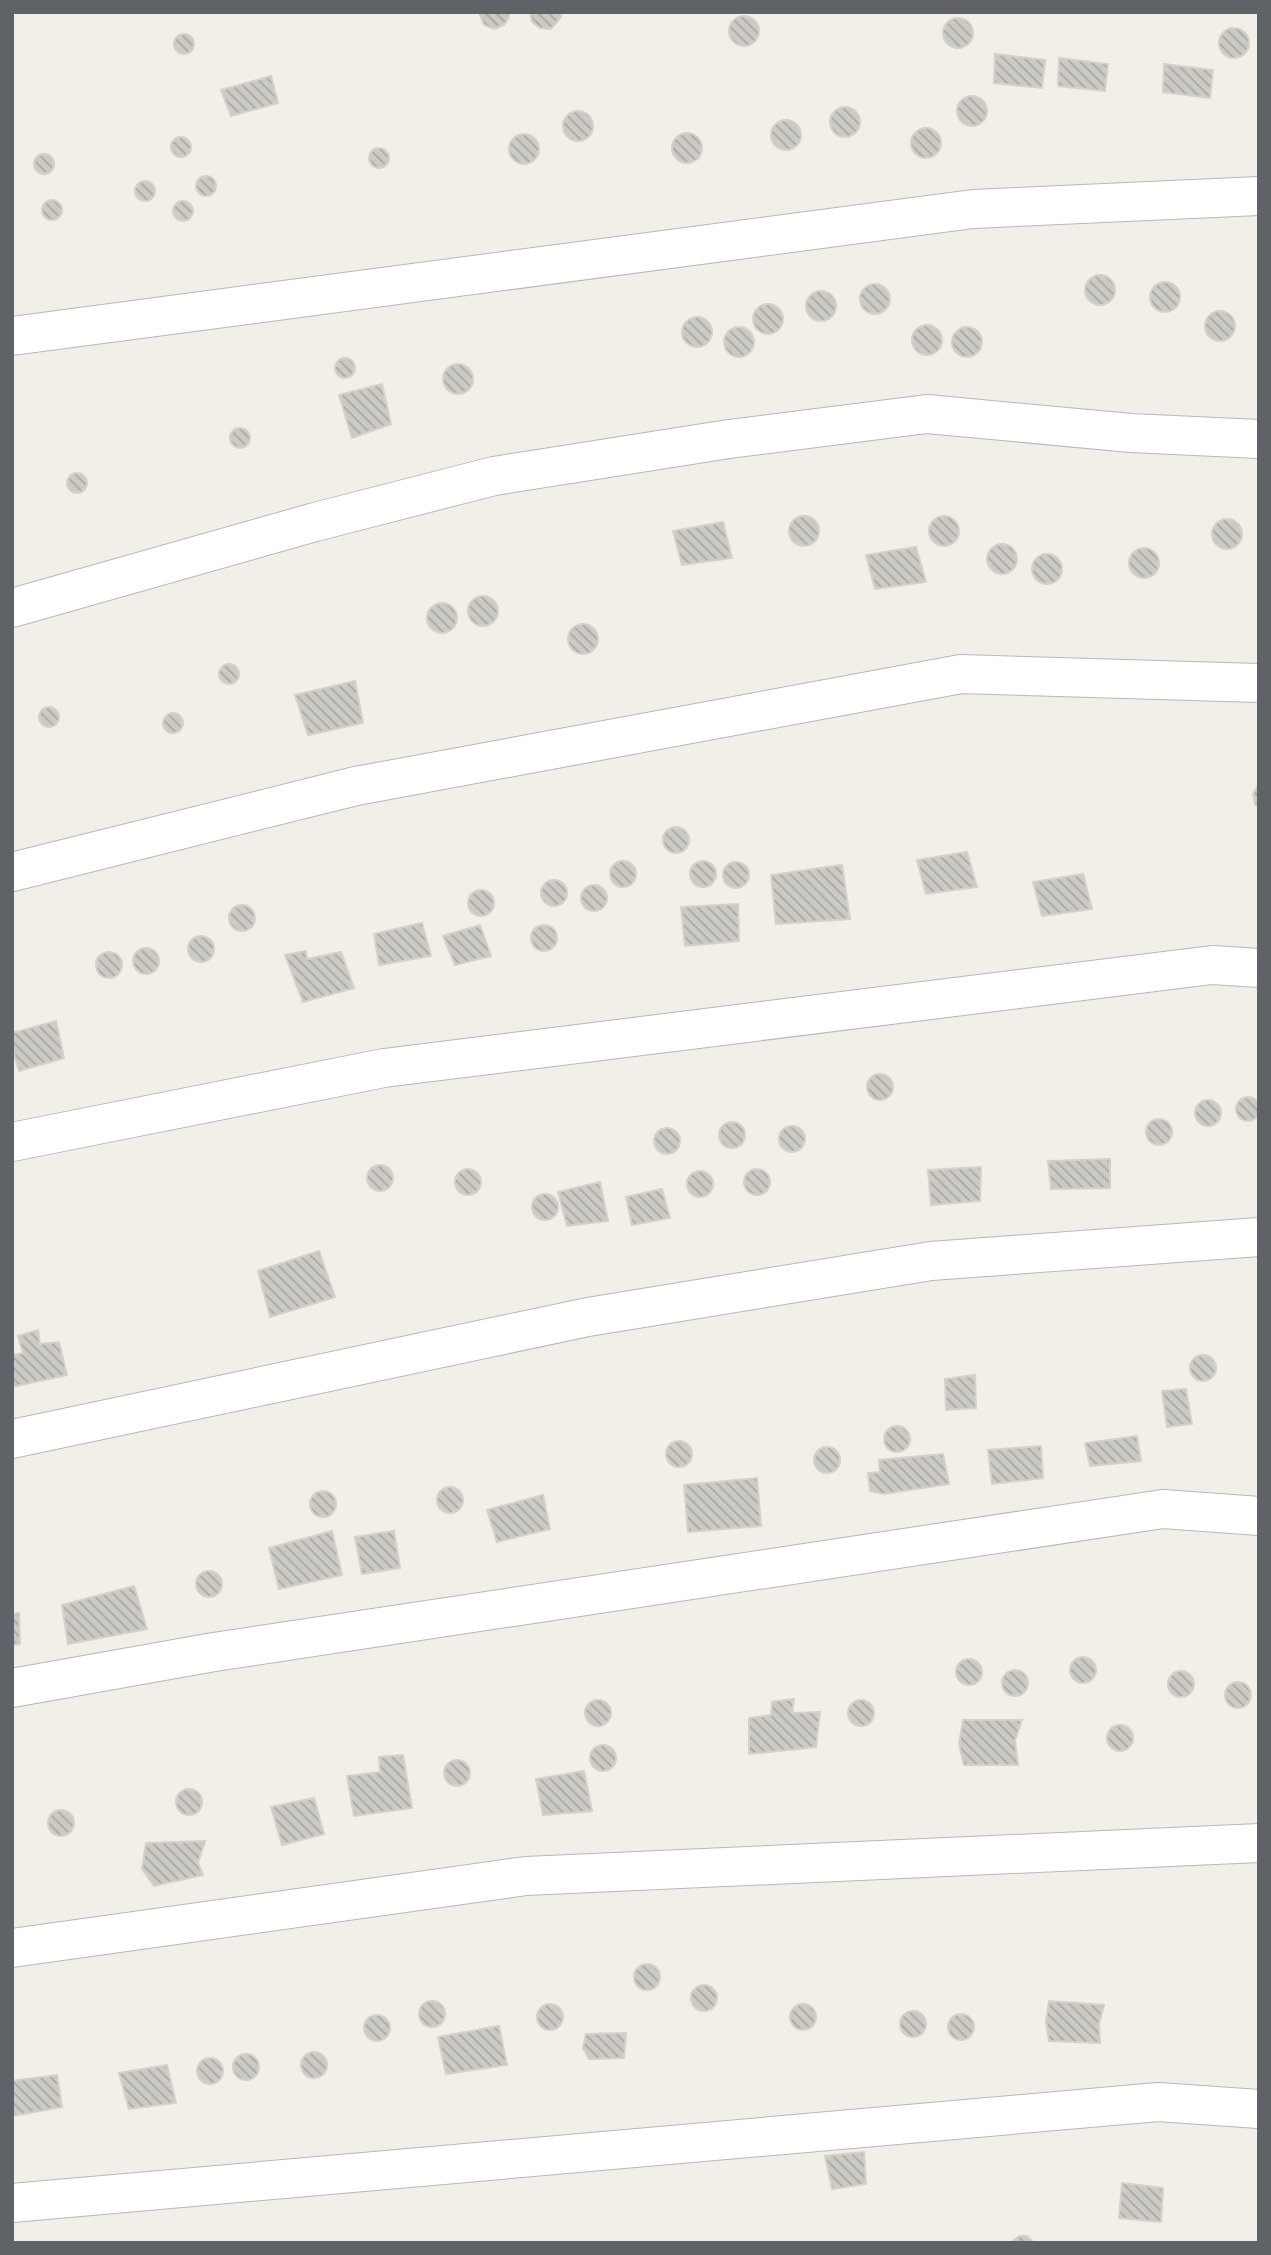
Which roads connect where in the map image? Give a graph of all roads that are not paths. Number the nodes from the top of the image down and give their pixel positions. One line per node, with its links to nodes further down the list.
1 (1259, 196): 2 (street)
2 (12, 336)
3 (1259, 439): 4 (street)
4 (12, 608)
5 (1259, 683): 6 (street)
6 (12, 872)
7 (1259, 968): 8 (street)
8 (12, 1142)
9 (1259, 1237): 10 (street)
10 (12, 1439)
11 (1259, 1516): 12 (street)
12 (12, 1688)
13 (1259, 1843): 14 (street)
14 (12, 1948)
15 (1259, 2109): 16 (street)
16 (12, 2203)

